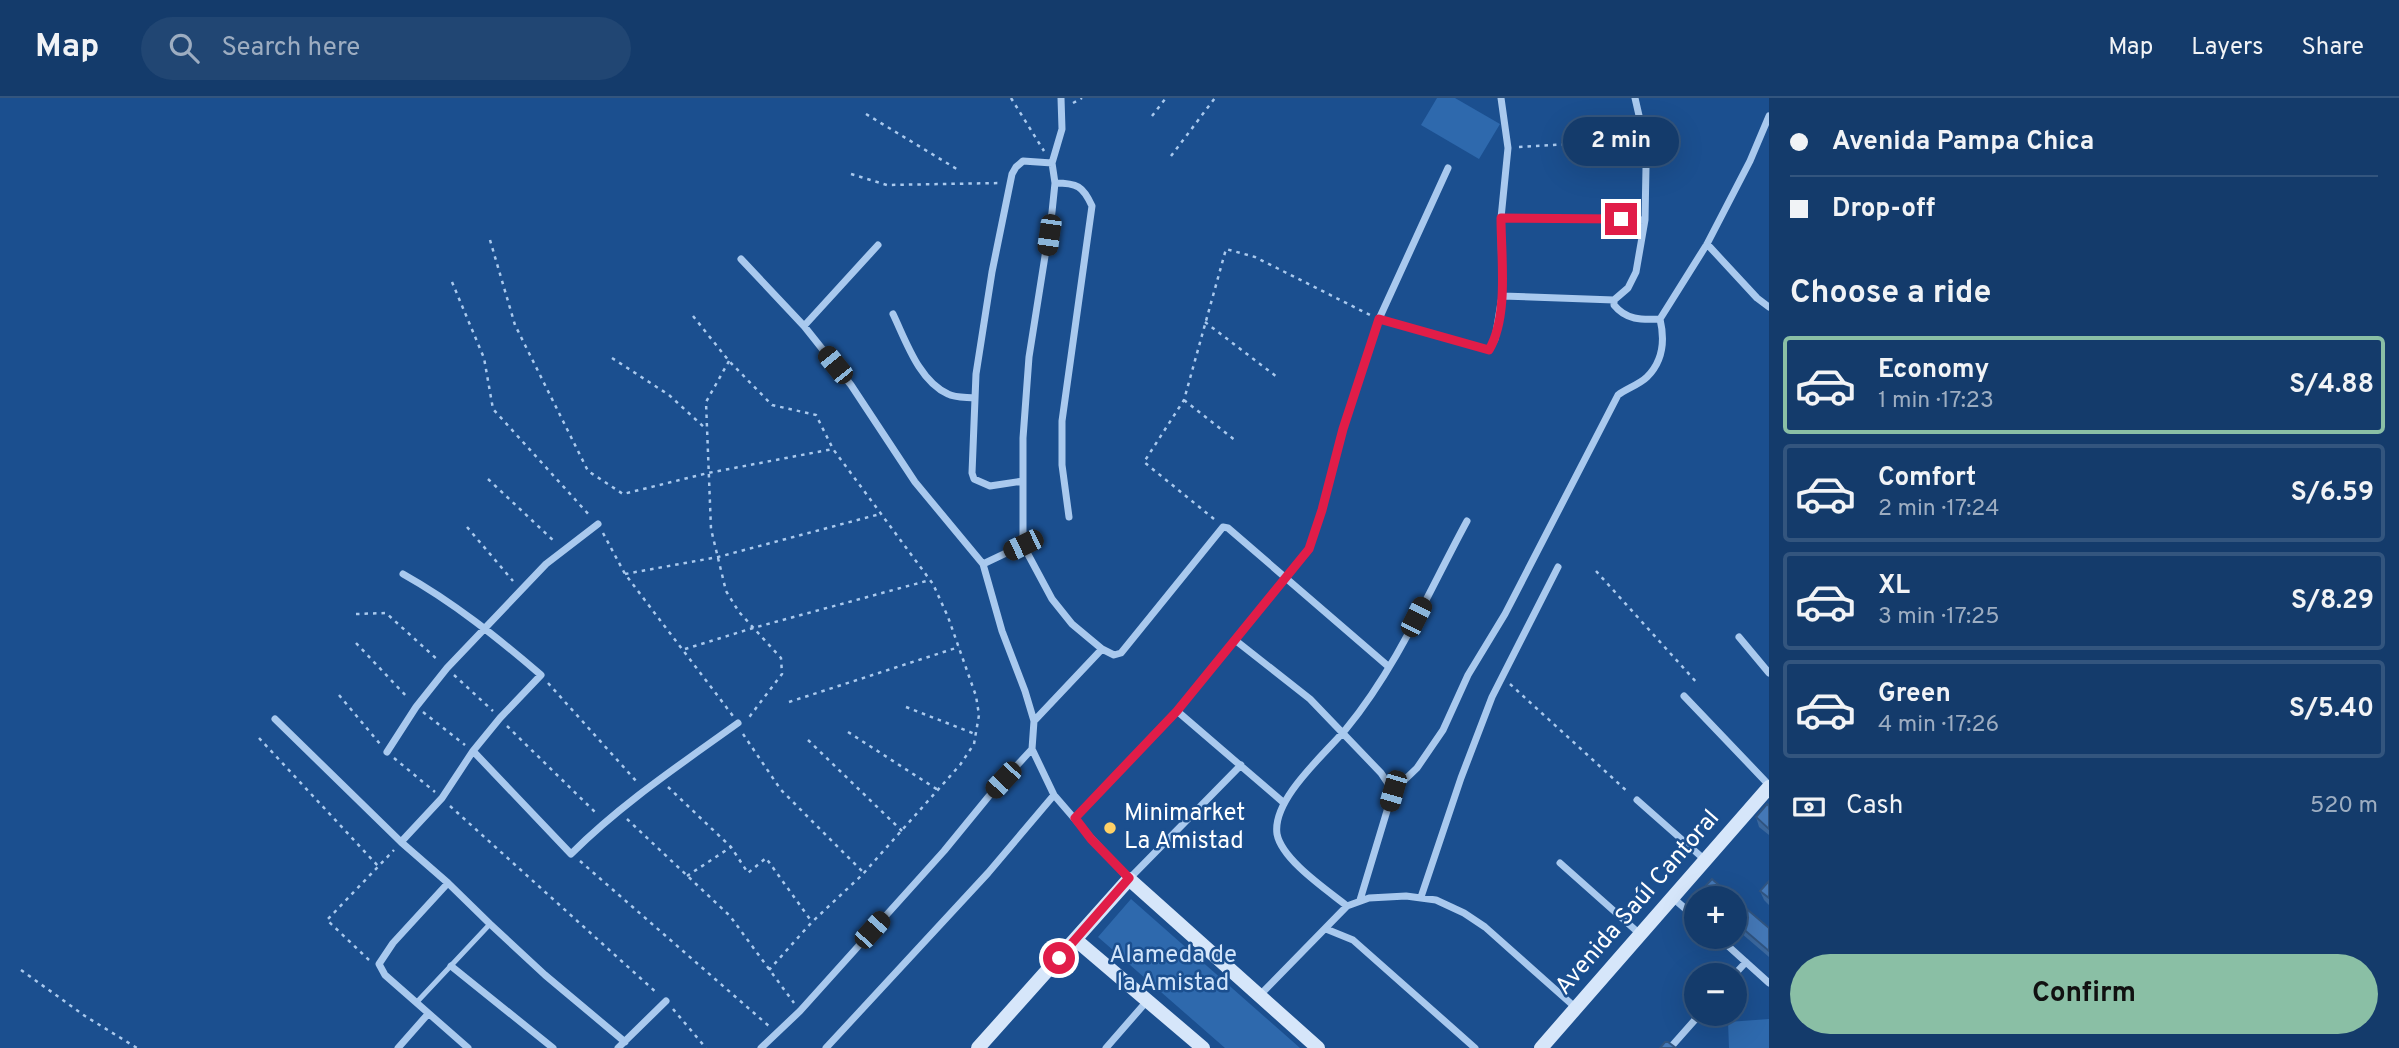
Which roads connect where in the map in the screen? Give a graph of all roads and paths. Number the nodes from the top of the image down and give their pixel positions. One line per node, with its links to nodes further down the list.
1 (1011, 98): 13 (path)
2 (1061, 98): 13 (street)
3 (1166, 98): 8 (path)
4 (1215, 98): 12 (path)
5 (1501, 98): 11 (street)
6 (1635, 98): 20 (street)
7 (866, 114): 15 (path)
8 (1152, 116)
9 (1769, 116): 23 (street)
10 (1590, 143): 11 (path)
11 (1508, 148): 19 (street)
12 (1171, 156)
13 (1052, 163): 17 (street); 18 (street)
14 (1448, 168): 31 (street)
15 (960, 171)
16 (851, 174): 17 (path)
17 (1011, 183): 38 (street)
18 (1055, 183): 45 (street); 47 (street)
19 (1501, 218): 20 (street); 26 (street)
20 (1645, 220): 27 (street)
21 (490, 240): 43 (path)
22 (878, 244): 34 (street)
23 (1707, 244): 28 (street); 32 (street)
24 (741, 259): 34 (street)
25 (452, 282): 49 (path)
26 (1502, 296): 27 (street); 31 (street)
27 (1614, 300): 32 (street)
28 (1769, 307)
29 (893, 314): 38 (street)
30 (693, 316): 36 (path)
31 (1379, 319): 33 (path); 60 (street)
32 (1660, 319): 98 (street)
33 (1205, 322): 37 (path); 39 (path)
34 (804, 326): 55 (street)
35 (612, 358): 40 (path)
36 (729, 360): 40 (path); 42 (path)
37 (1277, 377)
38 (975, 398): 45 (street)
39 (1184, 400): 41 (path); 51 (path)
40 (705, 428): 43 (path)
41 (1236, 441)
42 (833, 449): 43 (path); 46 (path)
43 (708, 473): 54 (path)
44 (488, 479): 53 (path)
45 (1023, 481): 52 (street)
46 (880, 514): 54 (path); 61 (path)
47 (1069, 517)
48 (1467, 521): 71 (street)
49 (598, 524): 53 (street); 59 (path)
50 (467, 527): 62 (path)
51 (1223, 527): 60 (street); 70 (street)
52 (1023, 545): 55 (street); 70 (street)
53 (563, 551): 62 (street)
54 (718, 557): 59 (path); 64 (path)
55 (983, 564): 83 (street)
56 (1558, 567): 75 (street)
57 (1596, 571): 76 (path)
58 (403, 574): 65 (street)
59 (625, 574): 69 (path)
60 (1286, 578): 67 (street); 71 (street)
61 (930, 580): 64 (path); 68 (path)
62 (522, 592): 65 (street)
63 (356, 614): 72 (path)
64 (753, 628): 69 (path); 113 (path)
65 (485, 629): 72 (street); 74 (street)
66 (1739, 637): 73 (street)
67 (1235, 640): 80 (street); 87 (street)
68 (959, 647): 78 (path); 86 (path)
69 (685, 649): 84 (path)
70 (1102, 649): 83 (street)
71 (1390, 667): 87 (street)
72 (447, 668): 81 (path); 92 (street)
73 (1769, 673)
74 (541, 675): 81 (street); 97 (path)
75 (1502, 677): 101 (path); 117 (street)
76 (1698, 684)
77 (1684, 696): 95 (street)
78 (789, 702)
79 (906, 707): 86 (path)
80 (1177, 711): 93 (street); 104 (street)
81 (500, 718): 91 (street); 105 (path)
82 (275, 719): 107 (street)
83 (1034, 721): 90 (street)
84 (738, 723): 94 (street)
85 (848, 732): 96 (path)
86 (975, 734): 96 (path)
87 (1342, 734): 98 (street); 102 (street)
88 (259, 738): 112 (path)
89 (808, 740): 106 (path)
90 (1032, 749): 99 (street); 139 (street)
91 (473, 751): 100 (street); 109 (street)
92 (387, 752)
93 (1241, 765): 102 (street); 115 (street)
94 (660, 779): 97 (street); 108 (path)
95 (1769, 786): 110 (street, Avenida Saúl Cantoral)
96 (938, 790): 106 (path)
97 (645, 791): 103 (street)
98 (1393, 791): 119 (street)
99 (1054, 794): 104 (street); 151 (street)
100 (442, 798): 107 (street); 135 (path)
101 (1637, 800): 110 (street)
102 (1284, 803): 120 (street)
103 (620, 812): 105 (street); 114 (path)
104 (1075, 818): 115 (street)
105 (607, 823): 109 (street)
106 (902, 831): 113 (path)
107 (401, 842): 112 (path); 116 (street)
108 (731, 847): 114 (path); 122 (path)
109 (571, 854): 142 (path)
110 (1706, 861): 118 (street, Avenida Saúl Cantoral)
111 (1560, 863): 125 (street)
112 (379, 867): 132 (path)
113 (864, 873): 122 (path)
114 (686, 876): 131 (path)
115 (1129, 878): 126 (street); 134 (street)
116 (448, 883): 123 (street); 132 (street)
117 (1421, 897): 119 (street); 138 (street)
118 (1673, 898): 121 (street); 125 (street, Avenida Saúl Cantoral)
119 (1360, 900): 120 (street)
120 (1347, 906): 124 (street)
121 (1684, 908)
122 (812, 922): 131 (path)
123 (490, 924): 129 (lane); 143 (street)
124 (1325, 929): 134 (street); 156 (street)
125 (1641, 934): 138 (street, Avenida Saúl Cantoral)
126 (1076, 940): 136 (street); 152 (street)
127 (1732, 949): 128 (street)
128 (1746, 962): 133 (street)
129 (451, 966): 137 (lane); 147 (street)
130 (21, 970): 144 (path)
131 (769, 970): 139 (path)
132 (385, 975): 137 (street)
133 (1769, 983)
134 (1259, 996): 155 (street)
135 (666, 1001): 143 (street); 149 (path)
136 (1147, 1001): 153 (street); 154 (street)
137 (416, 1003): 140 (street)
138 (1576, 1008): 157 (street, Avenida Saúl Cantoral)
139 (800, 1010): 142 (street)
140 (428, 1014): 145 (street); 146 (street)
141 (1689, 1026): 158 (street)
142 (778, 1034): 150 (street)
143 (625, 1042): 148 (street)
144 (137, 1048)
145 (398, 1048)
146 (468, 1048)
147 (553, 1048)
148 (618, 1048)
149 (706, 1048)
150 (761, 1048)
151 (826, 1048)
152 (978, 1048)
153 (1106, 1048)
154 (1203, 1048)
155 (1318, 1048)
156 (1475, 1048)
157 (1541, 1048)
158 (1670, 1048)

